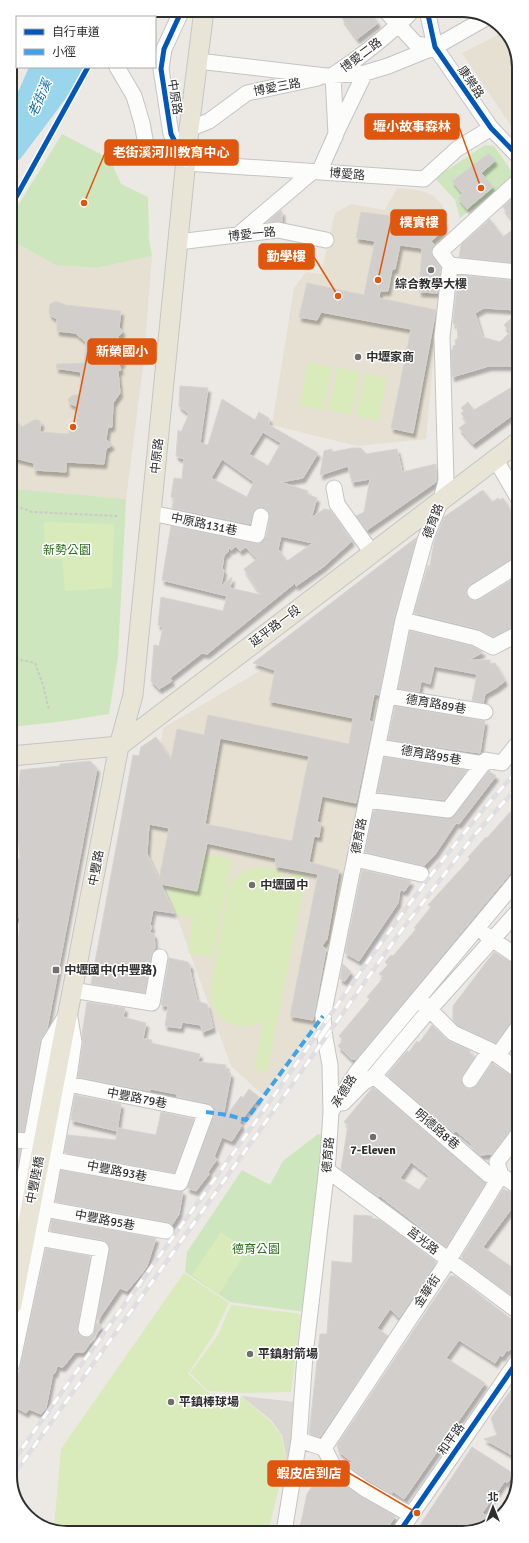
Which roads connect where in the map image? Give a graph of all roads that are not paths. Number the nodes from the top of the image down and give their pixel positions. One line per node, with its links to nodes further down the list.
1 (179, 17): 18 (street, 中原路)
2 (203, 17): 9 (main road, 中原路)
3 (391, 17): 7 (street)
4 (406, 17): 7 (street, 博愛二路)
5 (429, 17): 8 (street, 康樂路)
6 (481, 21): 8 (street, 博愛三路)
7 (398, 26): 8 (street); 12 (street, 博愛二路)
8 (435, 47): 11 (street, 博愛三路); 13 (street, 康樂路)
9 (198, 61): 12 (street, 博愛三路); 14 (main road, 中原路)
10 (118, 68): 16 (street)
11 (365, 72): 12 (street, 博愛三路); 15 (street, 博愛二路)
12 (329, 76): 14 (street, 博愛三路); 15 (street, 博愛二路)
13 (491, 128): 17 (street, 康樂路); 19 (street, 博愛路)
14 (189, 129): 18 (main road, 中原路)
15 (336, 134): 19 (street, 博愛二路)
16 (147, 150)
17 (512, 150)
18 (186, 163): 19 (street, 博愛路); 23 (main road, 中原路)
19 (315, 172): 21 (street, 博愛二路)
20 (512, 187): 24 (street)
21 (238, 235): 22 (street, 博愛一路); 23 (street, 博愛一路)
22 (326, 240)
23 (178, 242): 31 (main road, 中原路)
24 (450, 265): 25 (street); 30 (street, 德育路)
25 (512, 271)
26 (512, 447): 27 (main road, 延平路一段)
27 (496, 460): 29 (street); 30 (main road, 延平路一段)
28 (334, 488): 33 (street)
29 (512, 488)
30 (440, 503): 33 (main road, 延平路一段); 36 (street, 德育路)
31 (151, 513): 32 (street, 中原路131巷); 40 (main road, 中原路)
32 (261, 516)
33 (372, 553): 40 (main road, 延平路一段)
34 (512, 569): 35 (street)
35 (475, 592)
36 (403, 620): 37 (street); 38 (street, 德育路)
37 (512, 637)
38 (388, 696): 39 (street, 德育路89巷); 41 (street, 德育路)
39 (484, 712)
40 (119, 746): 43 (main road); 54 (main road, 中豐路)
41 (378, 747): 44 (street, 德育路95巷); 45 (street, 德育路)
42 (512, 750): 44 (street, 德育路95巷)
43 (17, 755)
44 (484, 764): 45 (street)
45 (367, 800): 46 (street, 德育路)
46 (355, 859): 47 (street); 64 (street, 德育路)
47 (421, 874)
48 (512, 890): 50 (street, 承德路)
49 (512, 918): 51 (street, 承德路)
50 (476, 930): 51 (street); 55 (street, 承德路)
51 (493, 940): 52 (street); 56 (street, 承德路)
52 (512, 953)
53 (160, 957): 54 (street)
54 (72, 990): 57 (main road, 中豐路)
55 (418, 999): 56 (street); 64 (street, 承德路)
56 (430, 1009): 59 (street); 61 (street, 承德路)
57 (68, 1011): 63 (street); 67 (main road, 中豐路)
58 (512, 1034): 59 (street)
59 (494, 1053): 60 (street); 62 (street)
60 (512, 1066)
61 (374, 1076): 64 (street, 承德路); 69 (street, 明德路8巷)
62 (470, 1080)
63 (68, 1084): 67 (street); 70 (street, 中豐路79巷)
64 (331, 1112): 68 (street, 德育路)
65 (512, 1141): 69 (street)
66 (17, 1142): 67 (street, 中豐路93巷)
67 (42, 1150): 70 (street, 中豐路93巷); 72 (street); 73 (street); 77 (main road, 中豐陸橋)
68 (327, 1170): 76 (street, 莒光路); 82 (street, 德育路)
69 (501, 1175): 71 (street, 明德路8巷); 76 (street, 金華街)
70 (180, 1183)
71 (512, 1183)
72 (45, 1209): 74 (street, 中豐路95巷); 75 (street)
73 (17, 1231)
74 (166, 1232)
75 (39, 1238): 79 (street); 80 (street)
76 (448, 1261): 78 (street, 莒光路); 83 (street, 金華街)
77 (17, 1279)
78 (512, 1307)
79 (86, 1329)
80 (17, 1341)
81 (512, 1369): 84 (street, 和平路)
82 (300, 1440): 83 (street); 85 (street, 德育路)
83 (324, 1448): 84 (street)
84 (411, 1515): 86 (street, 和平路)
85 (285, 1526)
86 (403, 1526)

